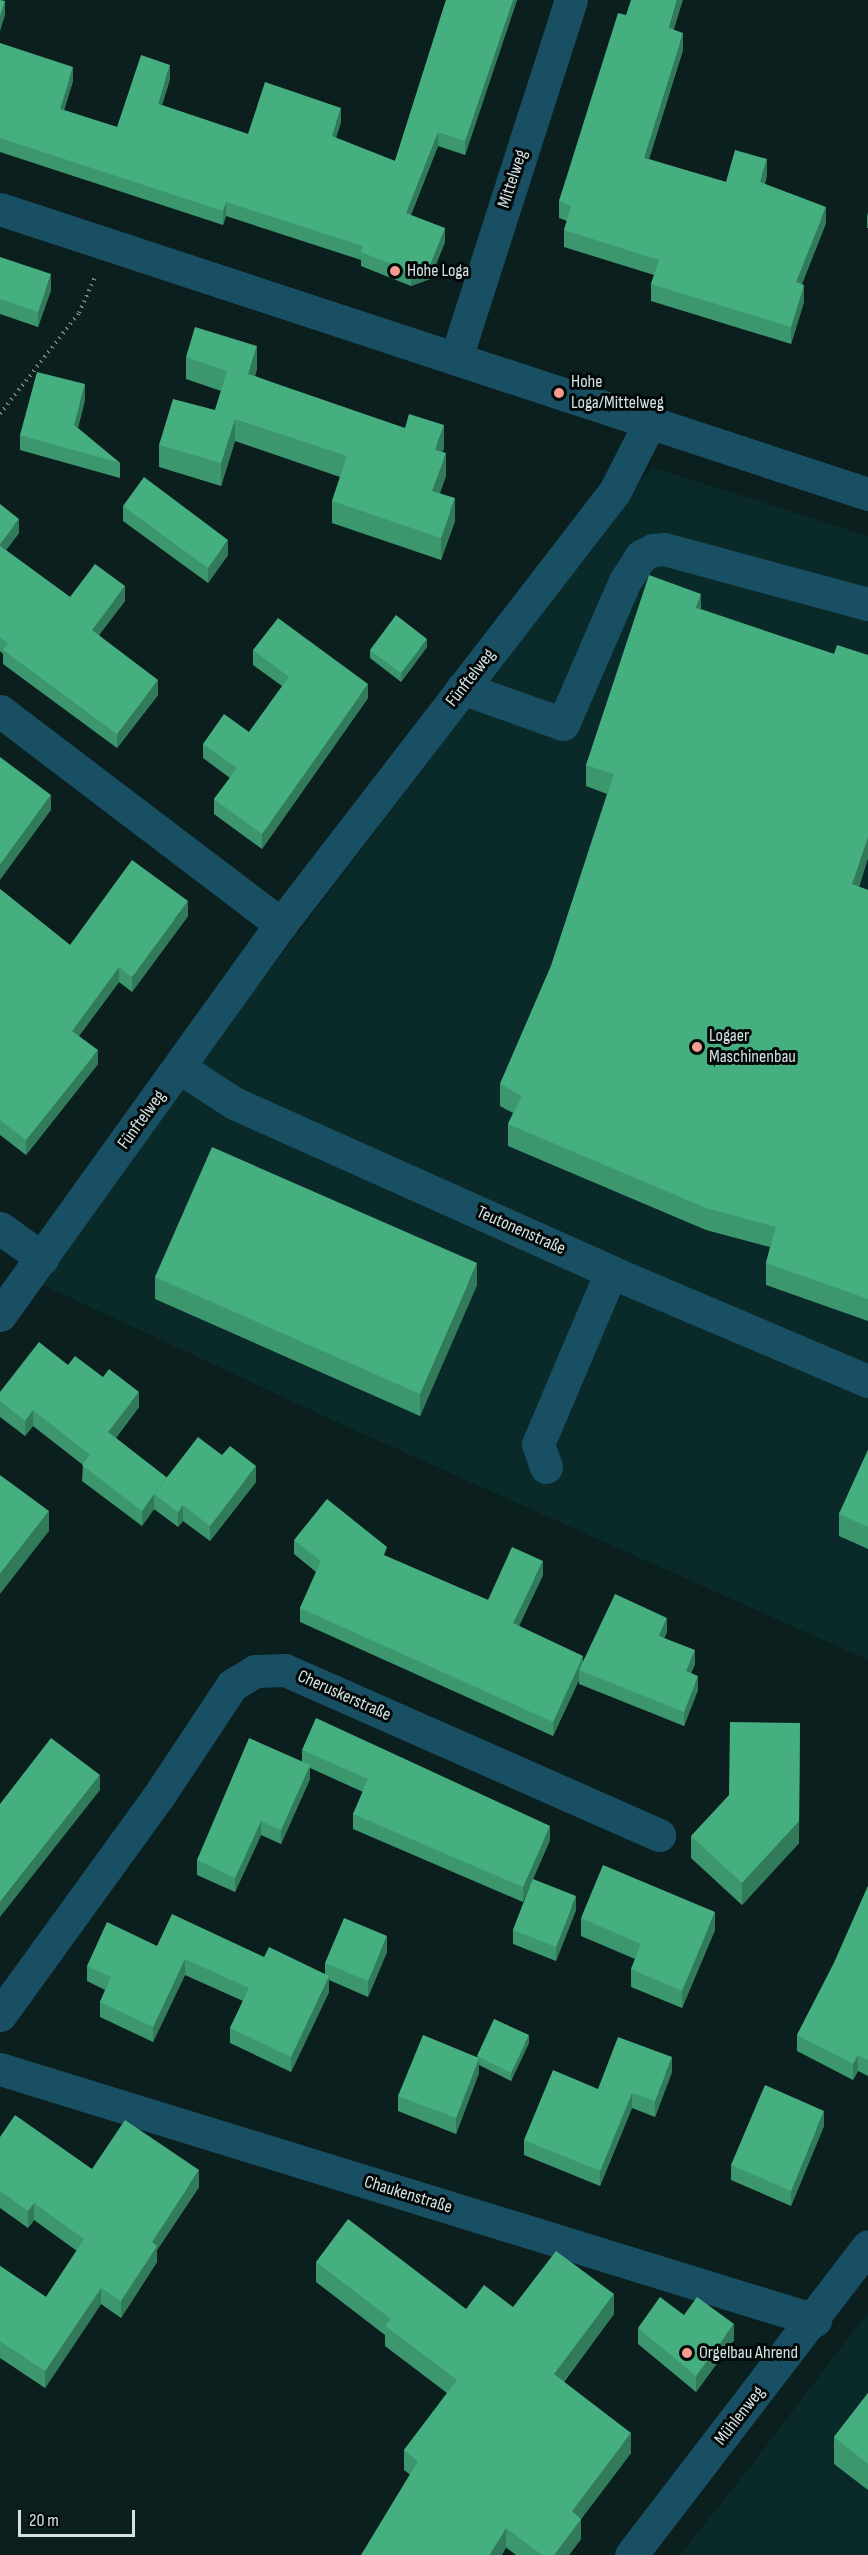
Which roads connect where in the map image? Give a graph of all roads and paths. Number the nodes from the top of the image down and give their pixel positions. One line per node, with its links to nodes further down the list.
1 (571, 0): 4 (street, Mittelweg)
2 (0, 209): 3 (street)
3 (110, 243): 4 (street); 5 (path)
4 (456, 357): 6 (street)
5 (0, 414)
6 (649, 424): 7 (street); 9 (street, Fünftelweg)
7 (868, 494)
8 (868, 604): 9 (street)
9 (462, 688): 11 (street, Fünftelweg)
10 (0, 711): 11 (street)
11 (281, 924): 12 (street, Fünftelweg)
12 (180, 1068): 14 (street, Fünftelweg); 15 (street, Teutonenstraße)
13 (0, 1228): 14 (street)
14 (42, 1258): 16 (street, Fünftelweg)
15 (611, 1272): 17 (street, Teutonenstraße); 18 (street)
16 (0, 1315)
17 (868, 1381)
18 (546, 1467)
19 (659, 1835): 20 (street, Cheruskerstraße)
20 (0, 2015)
21 (0, 2069): 23 (street, Chaukenstraße)
22 (868, 2246): 23 (street, Mühlenweg)
23 (815, 2319): 24 (street, Mühlenweg)
24 (631, 2555)

